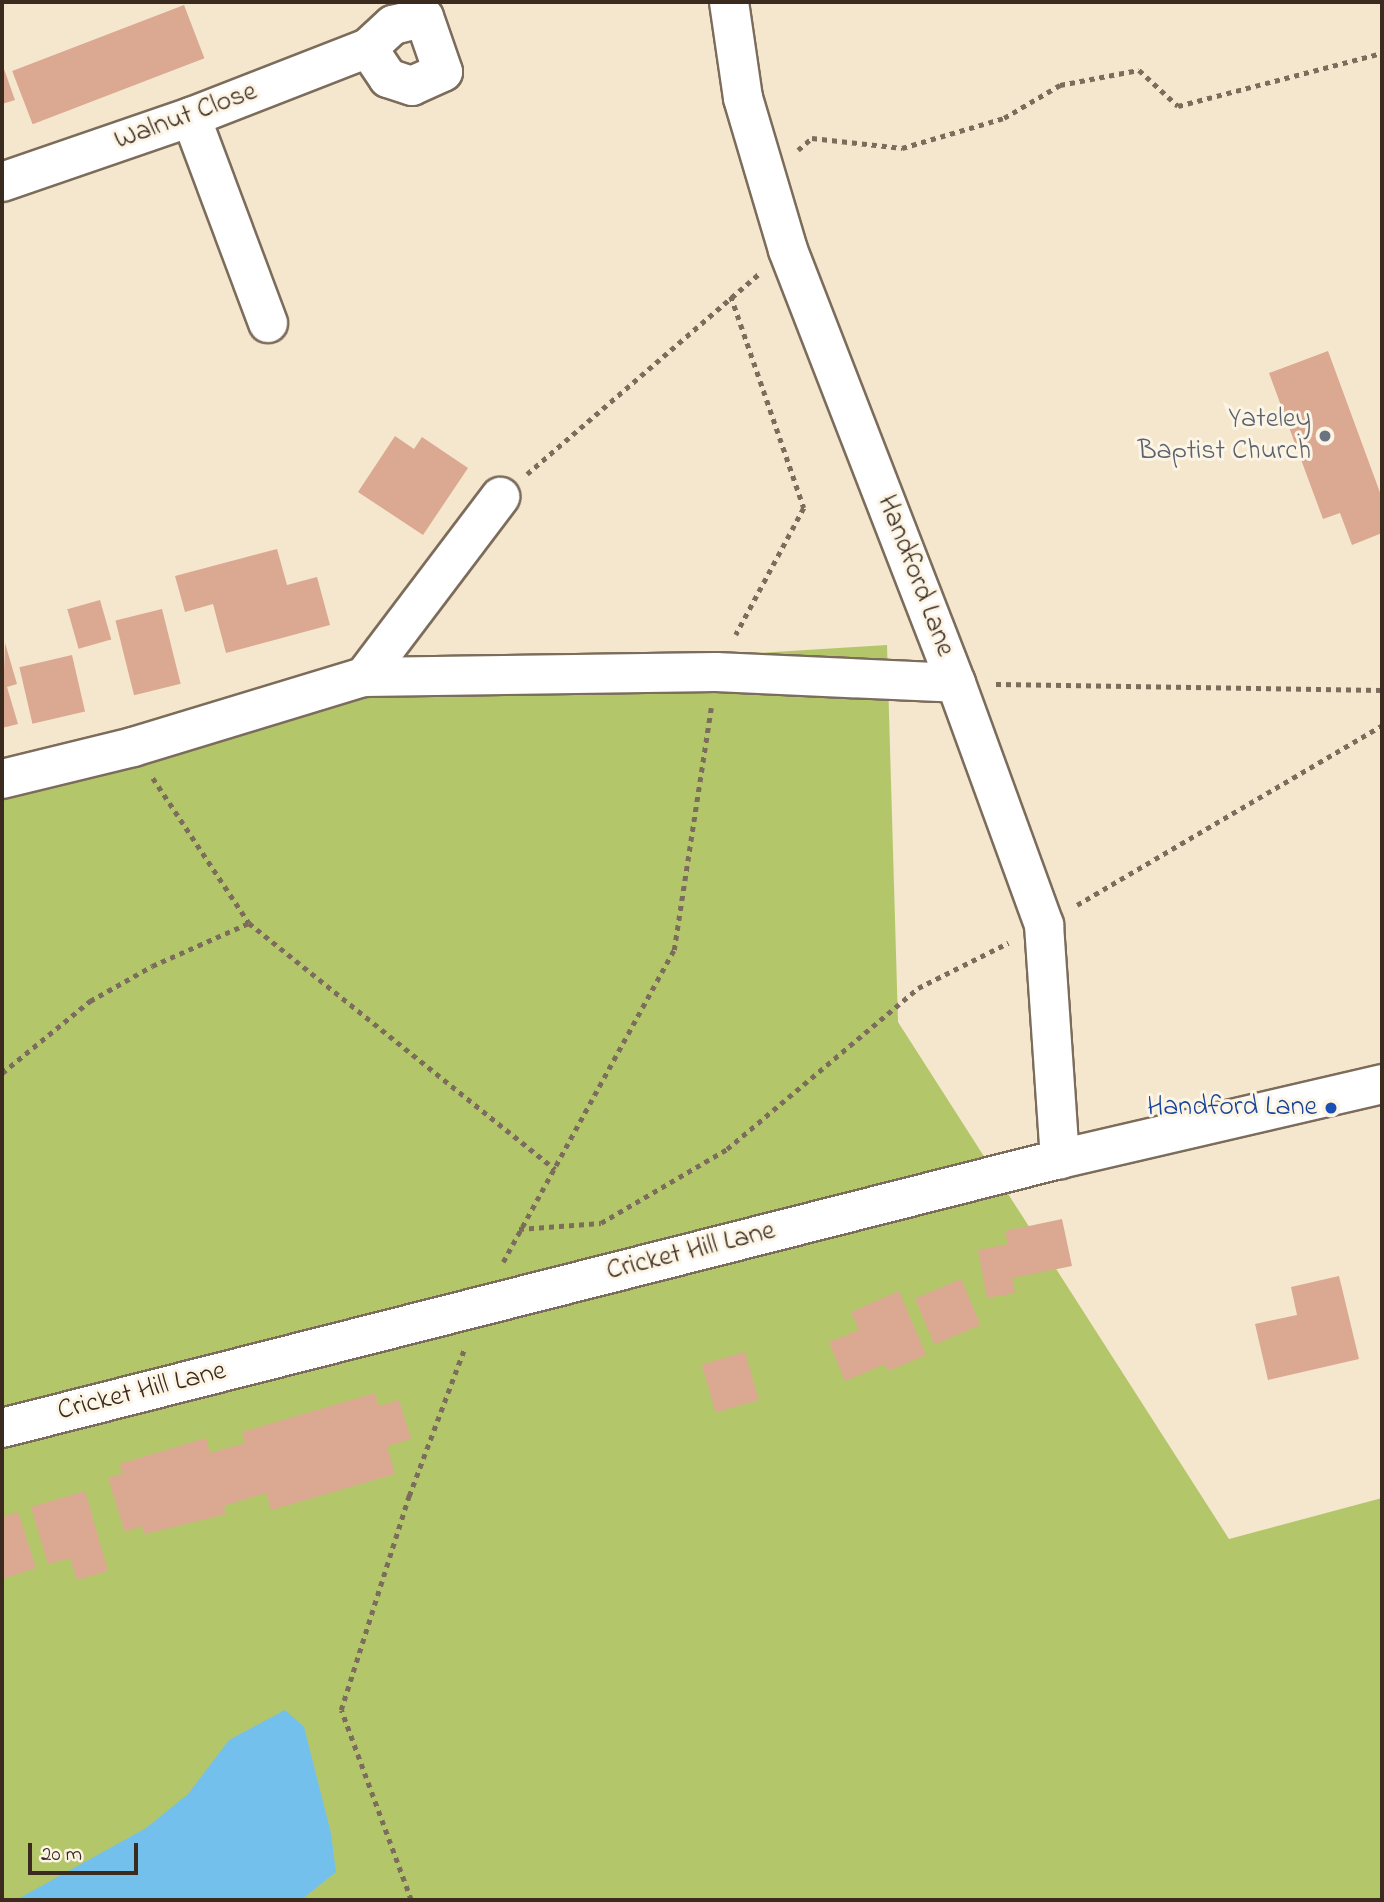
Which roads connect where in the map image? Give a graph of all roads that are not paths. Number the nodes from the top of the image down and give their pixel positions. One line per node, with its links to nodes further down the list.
1 (729, 2): 8 (street, Handford Lane)
2 (368, 48): 3 (street, Walnut Close)
3 (191, 117): 4 (street, Walnut Close); 5 (street)
4 (2, 182)
5 (268, 323)
6 (500, 497): 7 (street)
7 (364, 677): 8 (street); 9 (street)
8 (956, 683): 11 (street, Handford Lane)
9 (2, 779)
10 (1382, 1084): 11 (street, Cricket Hill Lane)
11 (1060, 1159): 12 (street, Cricket Hill Lane)
12 (2, 1428)

